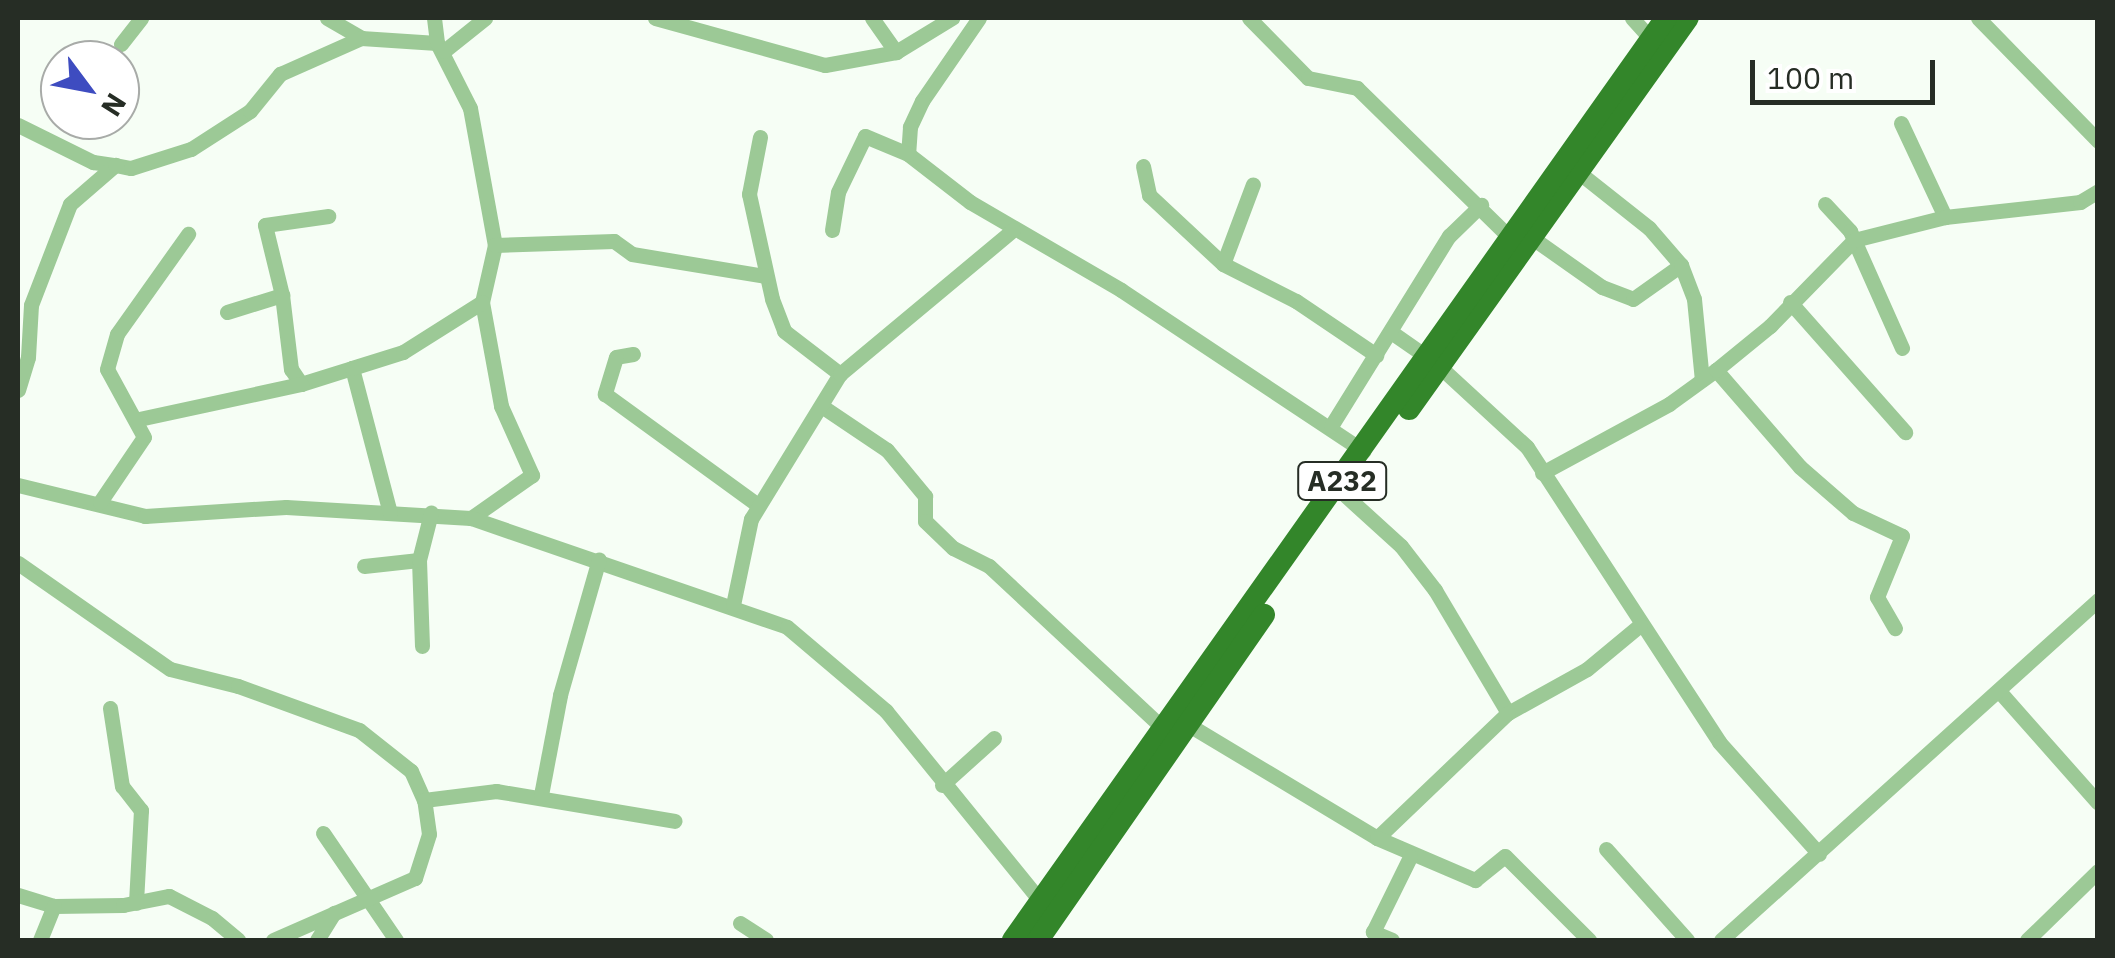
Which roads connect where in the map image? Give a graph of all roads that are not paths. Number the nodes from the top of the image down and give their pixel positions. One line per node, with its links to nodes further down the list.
1 (141, 18): 16 (street)
2 (327, 18): 14 (street)
3 (434, 18): 17 (street)
4 (485, 18): 17 (street)
5 (656, 18): 18 (street)
6 (872, 18): 18 (street)
7 (952, 18): 18 (street)
8 (978, 18): 23 (street)
9 (1249, 18): 31 (street)
10 (1632, 18): 15 (street)
11 (1666, 18): 15 (highway, A232)
12 (1688, 18): 27 (highway, A232)
13 (1978, 18): 22 (street)
14 (361, 38): 17 (street); 25 (street)
15 (1650, 39): 38 (highway, A232)
16 (124, 40)
17 (441, 47): 40 (street)
18 (896, 52)
19 (1901, 123): 34 (street)
20 (18, 126): 24 (street)
21 (760, 137): 43 (street)
22 (2098, 141)
23 (908, 154): 35 (street); 36 (street)
24 (93, 162): 25 (street); 28 (street)
25 (114, 165): 28 (street)
26 (1143, 166): 41 (street)
27 (1577, 171): 38 (highway, A232); 42 (street)
28 (93, 184): 58 (street)
29 (1253, 184): 41 (street)
30 (2098, 190): 34 (street)
31 (1481, 204): 38 (street); 48 (street)
32 (1825, 204): 39 (street)
33 (328, 216): 44 (street)
34 (1945, 217): 39 (street)
35 (832, 230)
36 (1013, 230): 55 (street); 61 (street)
37 (188, 234): 60 (street)
38 (1521, 238): 42 (street); 52 (highway, A232)
39 (1854, 240): 46 (street); 49 (street)
40 (495, 244): 43 (street); 45 (street)
41 (1223, 264): 51 (street)
42 (1681, 265): 56 (street)
43 (765, 276): 55 (street)
44 (282, 295): 47 (street); 57 (street)
45 (482, 302): 53 (street); 71 (street)
46 (1790, 302): 54 (street); 62 (street)
47 (227, 312)
48 (1391, 332): 51 (street); 52 (street)
49 (1902, 348)
50 (633, 354): 68 (street)
51 (1376, 355): 61 (street)
52 (1433, 362): 63 (highway, A232); 64 (street); 66 (highway, A232)
53 (352, 368): 57 (street); 70 (street)
54 (1716, 370): 56 (street); 79 (street)
55 (840, 374): 59 (street)
56 (1702, 380): 64 (street)
57 (301, 384): 60 (street)
58 (18, 390)
59 (822, 407): 68 (street); 85 (street)
60 (140, 419): 67 (street)
61 (1331, 426): 63 (street)
62 (1905, 432)
63 (1363, 451): 85 (highway, A232)
64 (1542, 473): 78 (street)
65 (18, 485): 67 (street)
66 (1346, 496): 83 (street); 84 (highway, A232)
67 (100, 502): 70 (street)
68 (758, 505): 77 (street)
69 (431, 513): 70 (street); 71 (street); 73 (street)
70 (390, 514)
71 (471, 518): 72 (street)
72 (600, 559): 77 (street); 88 (street)
73 (419, 560): 75 (street); 80 (street)
74 (18, 565): 89 (street)
75 (364, 566)
76 (2098, 600): 81 (street)
77 (733, 605): 87 (street)
78 (1640, 625): 83 (street); 95 (street)
79 (1895, 628)
80 (422, 646)
81 (1999, 691): 90 (street); 95 (street)
82 (110, 708): 101 (street)
83 (1508, 713): 93 (street)
84 (1189, 725): 93 (street); 112 (highway, A232)
85 (1164, 730): 100 (highway, A232)
86 (994, 738): 87 (street)
87 (942, 785): 100 (street)
88 (540, 794): 89 (street); 91 (street)
89 (424, 800): 99 (street)
90 (2098, 804)
91 (676, 820)
92 (323, 833): 99 (street)
93 (1378, 838): 96 (street)
94 (1606, 849): 115 (street)
95 (1818, 854): 116 (street)
96 (1410, 857): 113 (street); 114 (street)
97 (2098, 871): 117 (street)
98 (18, 895): 102 (street)
99 (368, 900): 103 (street); 109 (street)
100 (1041, 902): 111 (highway, A232)
101 (136, 903): 102 (street); 106 (street)
102 (54, 906): 105 (street)
103 (334, 913): 107 (street); 108 (street)
104 (740, 923): 110 (street)
105 (40, 940)
106 (238, 940)
107 (274, 940)
108 (317, 940)
109 (396, 940)
110 (766, 940)
111 (1013, 940)
112 (1038, 940)
113 (1392, 940)
114 (1589, 940)
115 (1687, 940)
116 (1724, 940)
117 (2027, 940)

